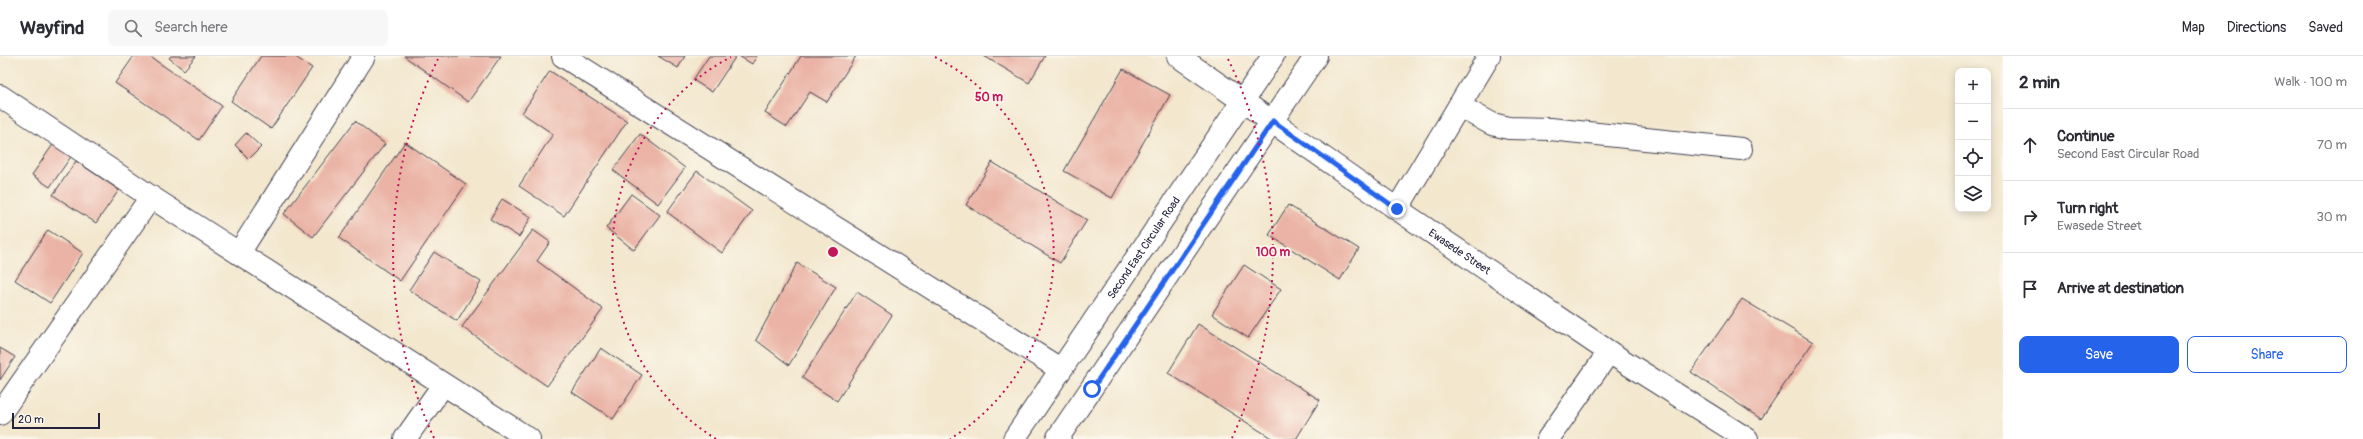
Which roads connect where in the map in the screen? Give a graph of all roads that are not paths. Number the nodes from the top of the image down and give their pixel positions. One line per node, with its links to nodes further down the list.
1 (364, 56): 14 (street)
2 (564, 56): 16 (street)
3 (1178, 56): 8 (street, Ewasede Street)
4 (1273, 56): 8 (street, Second East Circular Road)
5 (1316, 56): 10 (street)
6 (1489, 56): 9 (street)
7 (0, 96): 12 (street)
8 (1243, 99): 10 (street, Ewasede Street); 16 (street, Second East Circular Road)
9 (1459, 106): 11 (street); 13 (street)
10 (1273, 121): 13 (street, Ewasede Street); 22 (street)
11 (1742, 150)
12 (151, 197): 14 (street); 18 (street)
13 (1397, 209): 15 (street, Ewasede Street)
14 (239, 253): 17 (street)
15 (1609, 352): 23 (street); 24 (street, Ewasede Street)
16 (1060, 369): 21 (street, Second East Circular Road)
17 (443, 385): 19 (street); 20 (street)
18 (0, 414)
19 (405, 439)
20 (529, 439)
21 (1014, 439)
22 (1057, 439)
23 (1548, 439)
24 (1747, 439)

